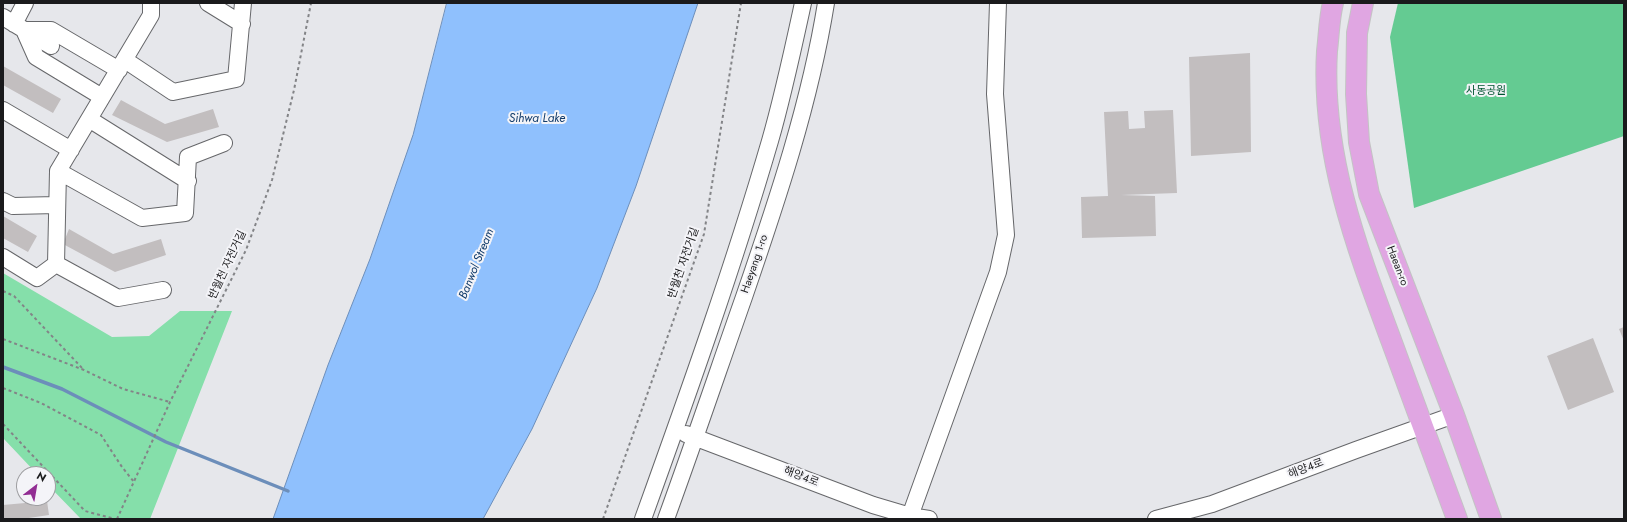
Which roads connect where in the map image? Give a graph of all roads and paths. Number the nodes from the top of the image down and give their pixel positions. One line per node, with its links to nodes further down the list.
1 (25, 3): 12 (street)
2 (151, 3): 15 (street)
3 (208, 3): 13 (street)
4 (244, 3): 13 (street)
5 (311, 3): 32 (path, 반월천 자전거길)
6 (741, 3): 41 (path, 반월천 자전거길)
7 (803, 3): 36 (street, Haeyang 1-ro)
8 (826, 3): 37 (street, Haeyang 1-ro)
9 (998, 3): 39 (street)
10 (1333, 3): 35 (main road)
11 (1363, 3): 33 (main road, Haean-ro)
12 (14, 24): 14 (street); 15 (street); 16 (street)
13 (242, 24): 15 (street)
14 (51, 46)
15 (122, 65): 16 (street)
16 (102, 97): 18 (street)
17 (3, 110): 20 (street)
18 (89, 119): 20 (street); 22 (street)
19 (224, 143): 22 (street)
20 (71, 150): 21 (street)
21 (58, 171): 22 (street); 24 (street)
22 (188, 181)
23 (3, 200): 24 (street)
24 (56, 205): 26 (street)
25 (3, 257): 26 (street)
26 (56, 264): 27 (street)
27 (163, 290)
28 (3, 291): 30 (path)
29 (3, 339): 30 (path)
30 (84, 370): 32 (path)
31 (3, 388): 38 (path)
32 (170, 402): 38 (path, 반월천 자전거길)
33 (1454, 415): 35 (street, 해양4로); 47 (main road, Haean-ro)
34 (3, 424): 40 (path)
35 (1422, 427): 45 (street, 해양4로); 46 (main road)
36 (675, 429): 37 (street, 해양4로); 42 (street, Haeyang 1-ro)
37 (695, 437): 39 (street, 해양4로); 43 (street, Haeyang 1-ro)
38 (134, 482): 40 (path, 반월천 자전거길)
39 (909, 517): 44 (street, 해양4로)
40 (116, 519)
41 (603, 519)
42 (644, 519)
43 (666, 519)
44 (929, 519)
45 (1156, 519)
46 (1457, 519)
47 (1491, 519)

